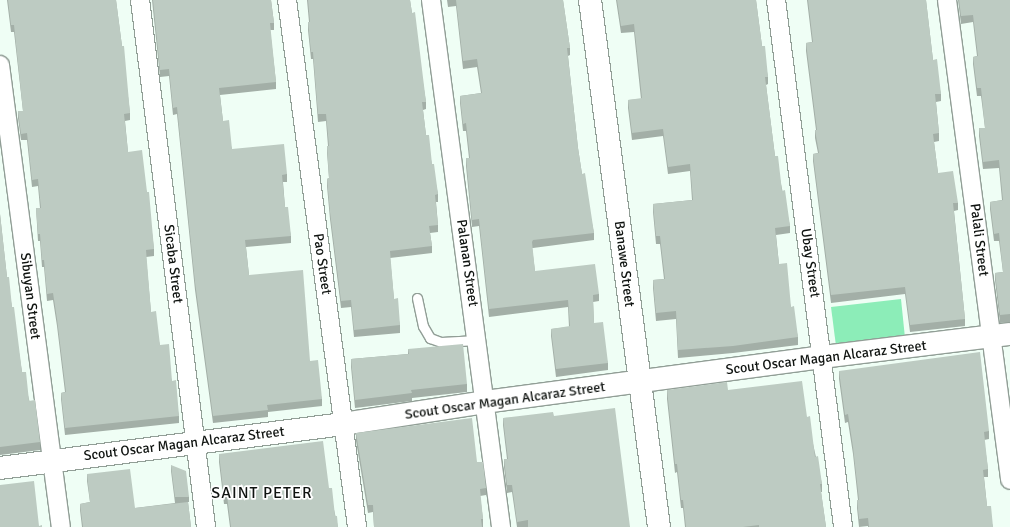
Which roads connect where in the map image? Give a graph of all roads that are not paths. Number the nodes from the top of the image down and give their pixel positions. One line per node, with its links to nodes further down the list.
1 (140, 0): 15 (street, Sicaba Street)
2 (287, 0): 14 (street, Pao Street)
3 (431, 0): 10 (street, Palanan Street)
4 (590, 0): 12 (street, Banawe Street)
5 (776, 0): 11 (street, Ubay Street)
6 (947, 0): 9 (street, Palali Street)
7 (0, 65): 16 (street, Sibuyan Street)
8 (417, 298): 10 (lane)
9 (1000, 335): 11 (street, Scout Oscar Magan Alcaraz Street); 18 (street, Palali Street)
10 (477, 340): 13 (street, Palanan Street)
11 (822, 357): 12 (street, Scout Oscar Magan Alcaraz Street); 24 (street, Ubay Street)
12 (639, 383): 13 (street, Scout Oscar Magan Alcaraz Street); 23 (street, Banawe Street)
13 (485, 402): 14 (street, Scout Oscar Magan Alcaraz Street); 22 (street, Palanan Street)
14 (343, 424): 15 (street, Scout Oscar Magan Alcaraz Street); 21 (street, Pao Street)
15 (195, 443): 16 (street, Scout Oscar Magan Alcaraz Street); 20 (street, Sicaba Street)
16 (52, 460): 17 (street, Scout Oscar Magan Alcaraz Street); 19 (street, Sibuyan Street)
17 (0, 468)
18 (1010, 480)
19 (61, 527)
20 (206, 527)
21 (357, 527)
22 (501, 527)
23 (659, 527)
24 (844, 527)

